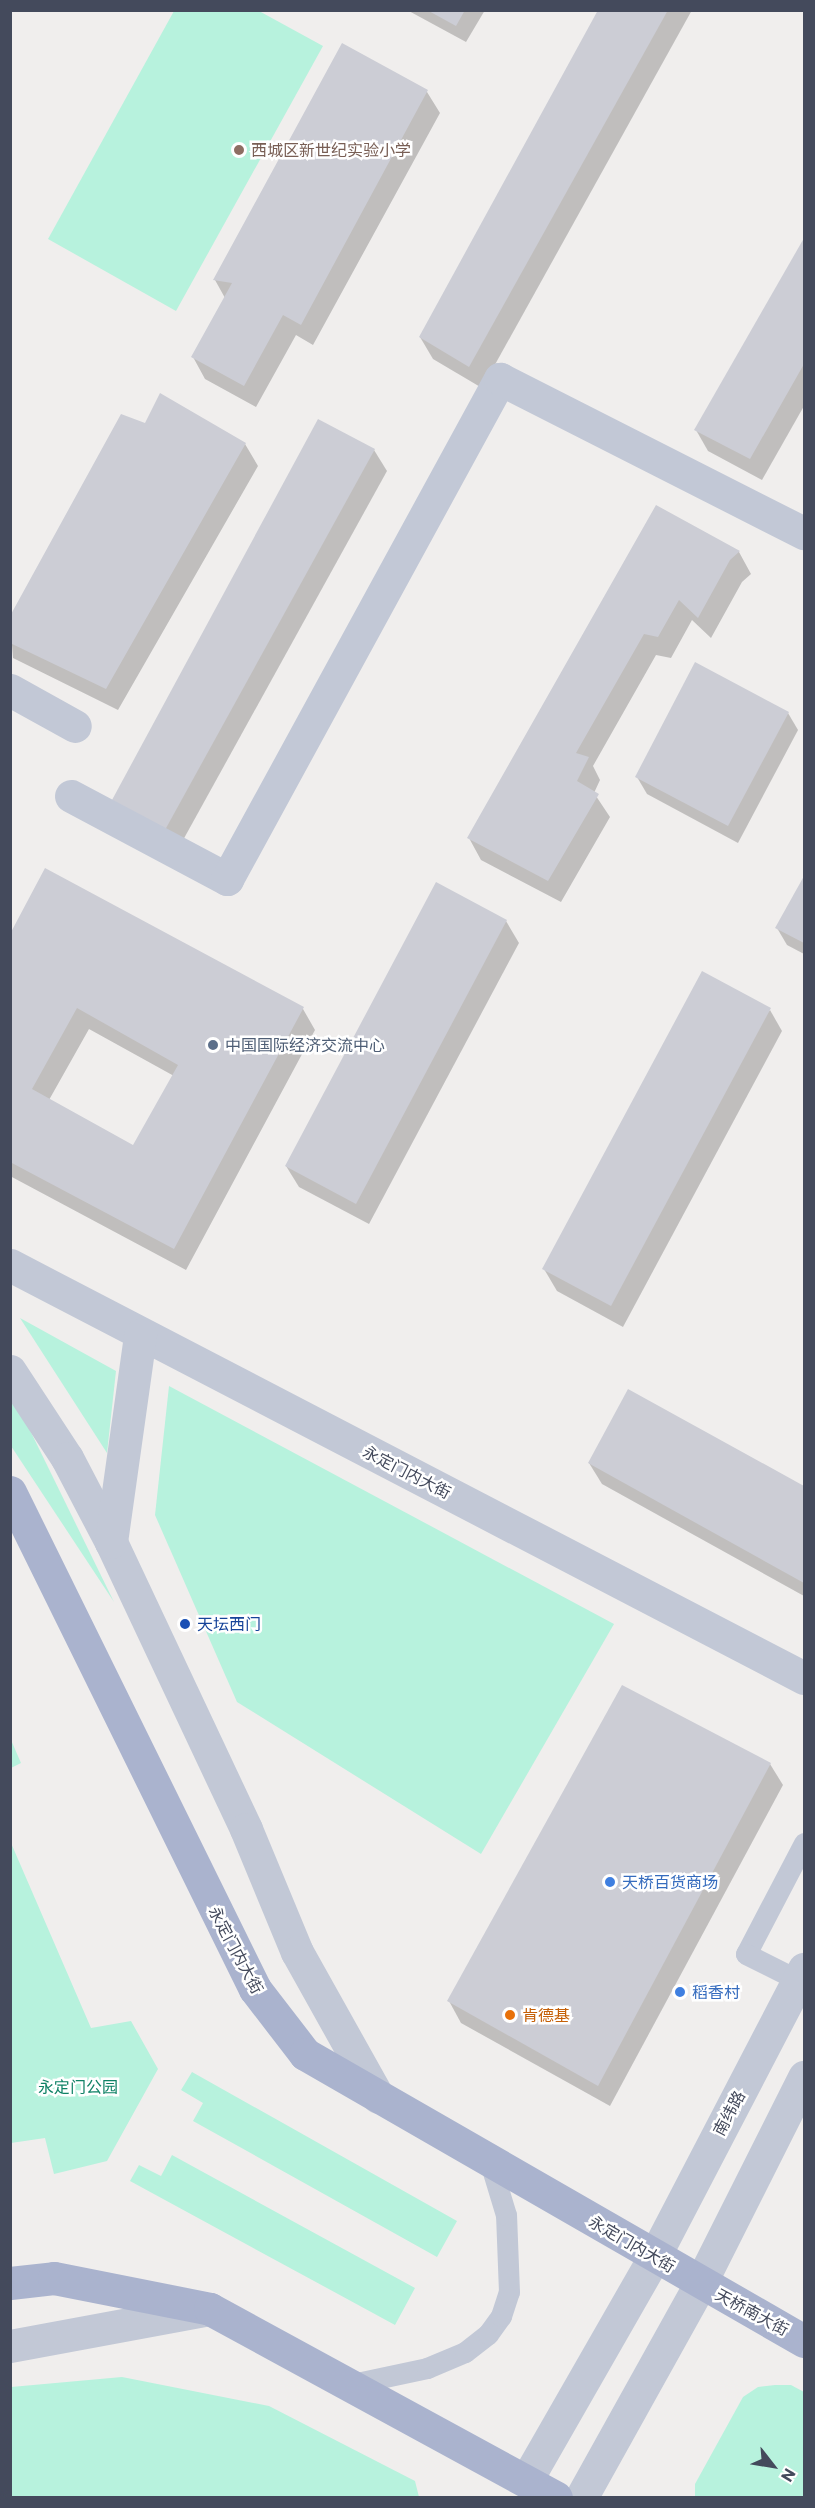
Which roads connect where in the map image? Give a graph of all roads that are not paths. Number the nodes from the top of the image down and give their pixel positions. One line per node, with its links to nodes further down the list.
1 (804, 533): 4 (street)
2 (10, 690): 3 (street)
3 (75, 726)
4 (71, 796)
5 (10, 1265): 6 (street, 永定门内大街)
6 (140, 1335): 9 (street); 10 (street, 永定门内大街)
7 (10, 1371): 9 (street)
8 (10, 1492): 14 (main road, 永定门内大街)
9 (111, 1542): 14 (street)
10 (804, 1677)
11 (804, 1843): 12 (lane)
12 (802, 1977): 16 (street, 南纬路)
13 (804, 2077): 18 (street)
14 (378, 2097): 15 (main road, 永定门内大街)
15 (490, 2162): 16 (main road, 永定门内大街); 22 (lane)
16 (654, 2257): 18 (main road, 永定门内大街); 23 (street, 南纬路)
17 (10, 2283): 19 (main road)
18 (700, 2284): 20 (main road, 天桥南大街); 25 (street)
19 (210, 2309): 21 (street); 22 (main road)
20 (804, 2341)
21 (10, 2346)
22 (352, 2384): 23 (main road)
23 (527, 2479): 24 (main road)
24 (556, 2498)
25 (581, 2498)

